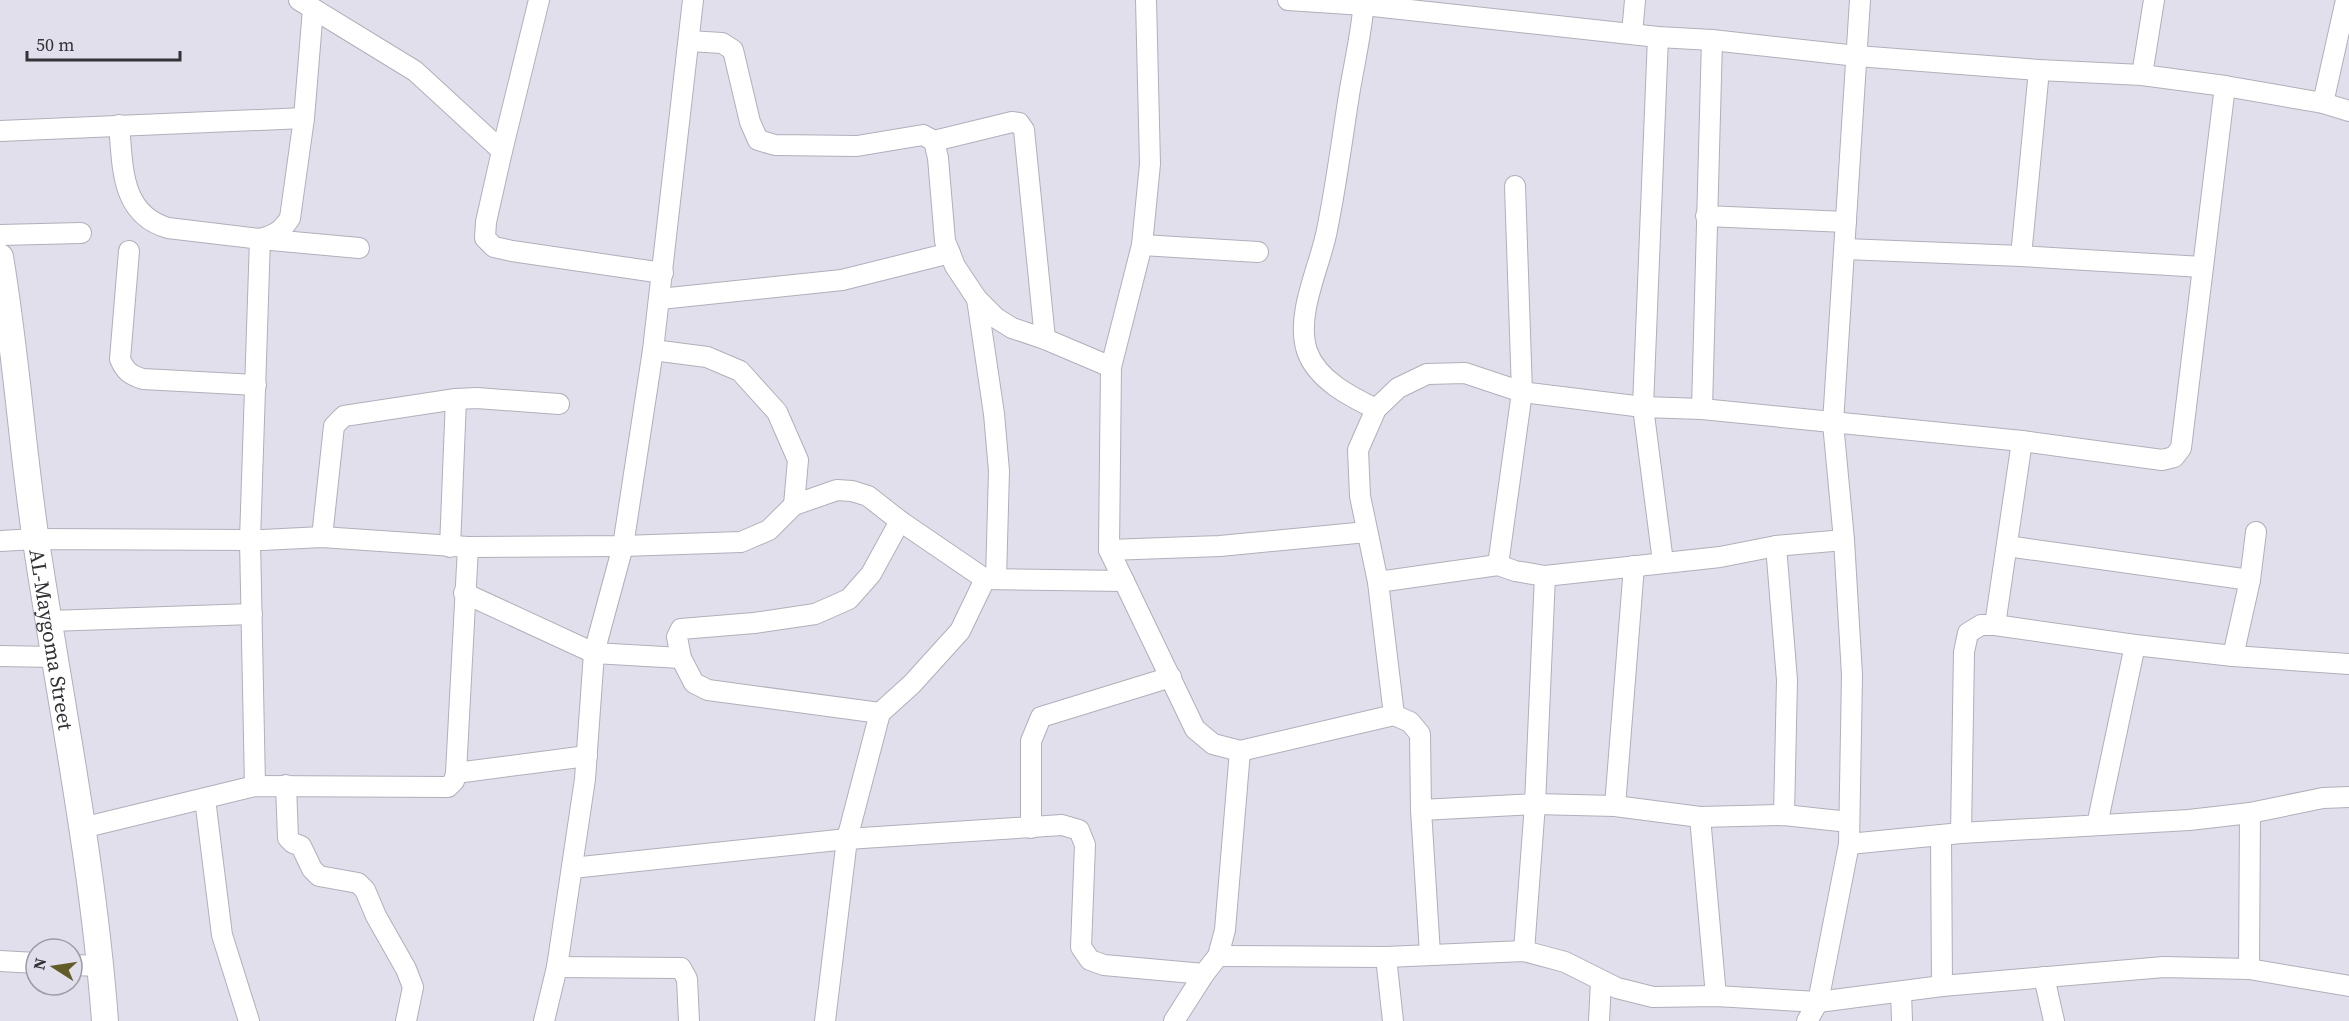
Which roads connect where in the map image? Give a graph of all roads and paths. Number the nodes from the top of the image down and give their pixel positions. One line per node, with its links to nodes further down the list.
1 (539, 0): 26 (street)
2 (693, 0): 15 (street)
3 (1146, 0): 33 (street)
4 (1288, 0): 5 (street)
5 (1293, 0): 10 (street)
6 (1635, 0): 12 (street)
7 (1860, 0): 16 (street)
8 (2154, 0): 18 (street)
9 (2346, 0): 20 (street)
10 (1364, 3): 12 (street); 54 (street)
11 (306, 4): 22 (street); 26 (street)
12 (1632, 34): 13 (street)
13 (1658, 37): 14 (street); 53 (street)
14 (1712, 40): 16 (street); 28 (street)
15 (689, 41): 25 (street); 42 (street)
16 (1857, 56): 17 (street); 29 (street)
17 (2039, 70): 18 (street); 39 (street)
18 (2142, 75): 19 (street)
19 (2225, 86): 20 (street); 41 (street)
20 (2323, 103): 21 (street)
21 (2349, 111)
22 (304, 118): 23 (street); 32 (street)
23 (119, 125): 24 (street); 32 (street)
24 (0, 131)
25 (934, 141): 37 (street); 46 (street)
26 (502, 151): 42 (street)
27 (1515, 186): 50 (street)
28 (1706, 216): 29 (street); 55 (street)
29 (1846, 222): 35 (street)
30 (81, 233): 31 (street)
31 (0, 235)
32 (260, 239): 34 (street); 49 (street)
33 (1142, 244): 38 (street); 48 (street)
34 (359, 248)
35 (1845, 249): 39 (street); 56 (street)
36 (129, 251): 49 (street)
37 (950, 252): 43 (street); 44 (street)
38 (1258, 252)
39 (2021, 256): 41 (street)
40 (0, 257): 45 (street, AL-Maygoma Street)
41 (2202, 267): 57 (street)
42 (663, 273): 43 (street)
43 (660, 299): 47 (street)
44 (977, 299): 46 (street); 76 (street)
45 (5, 325): 63 (street, AL-Maygoma Street)
46 (1045, 339): 48 (street)
47 (653, 350): 58 (street); 67 (street)
48 (1111, 367): 71 (street)
49 (256, 385): 64 (street)
50 (1522, 392): 53 (street); 54 (street); 73 (street)
51 (456, 399): 52 (street); 62 (street); 70 (street)
52 (559, 404)
53 (1643, 407): 55 (street); 72 (street)
54 (1376, 409): 60 (street)
55 (1702, 409): 56 (street)
56 (1833, 423): 57 (street); 65 (street)
57 (2022, 441): 69 (street)
58 (794, 505): 59 (street); 67 (street)
59 (900, 520): 76 (street); 89 (street)
60 (1367, 532): 71 (street); 79 (street)
61 (2256, 532): 77 (street)
62 (322, 537): 64 (street); 70 (street)
63 (36, 539): 64 (street); 66 (street); 82 (street, AL-Maygoma Street)
64 (250, 540): 81 (street)
65 (1844, 540): 68 (street); 107 (street)
66 (0, 541)
67 (622, 546): 70 (street); 85 (street)
68 (1776, 546): 72 (street); 105 (street)
69 (2007, 546): 77 (street); 83 (street)
70 (459, 547): 80 (street)
71 (1108, 550): 78 (street)
72 (1663, 562): 74 (street)
73 (1498, 565): 75 (street); 79 (street)
74 (1634, 566): 75 (street); 102 (street)
75 (1545, 576): 101 (street)
76 (990, 579): 78 (street); 92 (street)
77 (2250, 580): 87 (street)
78 (1124, 581): 91 (street)
79 (1378, 582): 93 (street)
80 (464, 593): 85 (street); 96 (street)
81 (252, 614): 82 (street); 98 (street)
82 (50, 621): 88 (street, AL-Maygoma Street)
83 (1995, 625): 84 (street); 111 (street)
84 (2136, 645): 87 (street); 108 (street)
85 (594, 653): 89 (street); 95 (street)
86 (0, 656): 88 (street)
87 (2233, 656): 90 (street)
88 (55, 657): 109 (street, AL-Maygoma Street)
89 (681, 658): 92 (street)
90 (2349, 664)
91 (1171, 678): 94 (street); 110 (street)
92 (880, 713): 112 (street)
93 (1394, 715): 94 (street); 103 (street)
94 (1240, 751): 117 (street)
95 (587, 756): 96 (street); 114 (street)
96 (456, 773): 97 (street)
97 (286, 785): 98 (street); 135 (street)
98 (255, 786): 100 (street)
99 (2349, 797): 104 (street)
100 (205, 799): 109 (street); 134 (street)
101 (1536, 804): 102 (street); 103 (street); 115 (street)
102 (1615, 806): 106 (street)
103 (1421, 810): 116 (street)
104 (2250, 813): 108 (street); 124 (street)
105 (1784, 815): 106 (street); 107 (street)
106 (1700, 817): 131 (street)
107 (1849, 822): 113 (street)
108 (2097, 825): 111 (street)
109 (82, 828): 122 (street, AL-Maygoma Street)
110 (1030, 828): 112 (street); 125 (street)
111 (1951, 835): 113 (street); 128 (street)
112 (847, 839): 114 (street); 138 (street)
113 (1849, 844): 132 (street)
114 (572, 868): 123 (street)
115 (1524, 951): 116 (street); 127 (street)
116 (1430, 954): 118 (street)
117 (1218, 956): 118 (street); 125 (street)
118 (1386, 957): 140 (street)
119 (0, 961): 120 (street)
120 (24, 962)
121 (84, 965): 122 (street)
122 (101, 966): 133 (street, AL-Maygoma Street)
123 (557, 967): 136 (street); 137 (street)
124 (2249, 969): 126 (street); 129 (street)
125 (1203, 974): 139 (street)
126 (2044, 977): 128 (street); 144 (street)
127 (1601, 981): 131 (street); 141 (street)
128 (1942, 986): 130 (street)
129 (2349, 986)
130 (1901, 992): 132 (street); 143 (street)
131 (1716, 996): 132 (street)
132 (1818, 1002): 142 (street)
133 (105, 1021)
134 (249, 1021)
135 (406, 1021)
136 (544, 1021)
137 (689, 1021)
138 (825, 1021)
139 (1174, 1021)
140 (1393, 1021)
141 (1599, 1021)
142 (1808, 1021)
143 (1902, 1021)
144 (2054, 1021)

